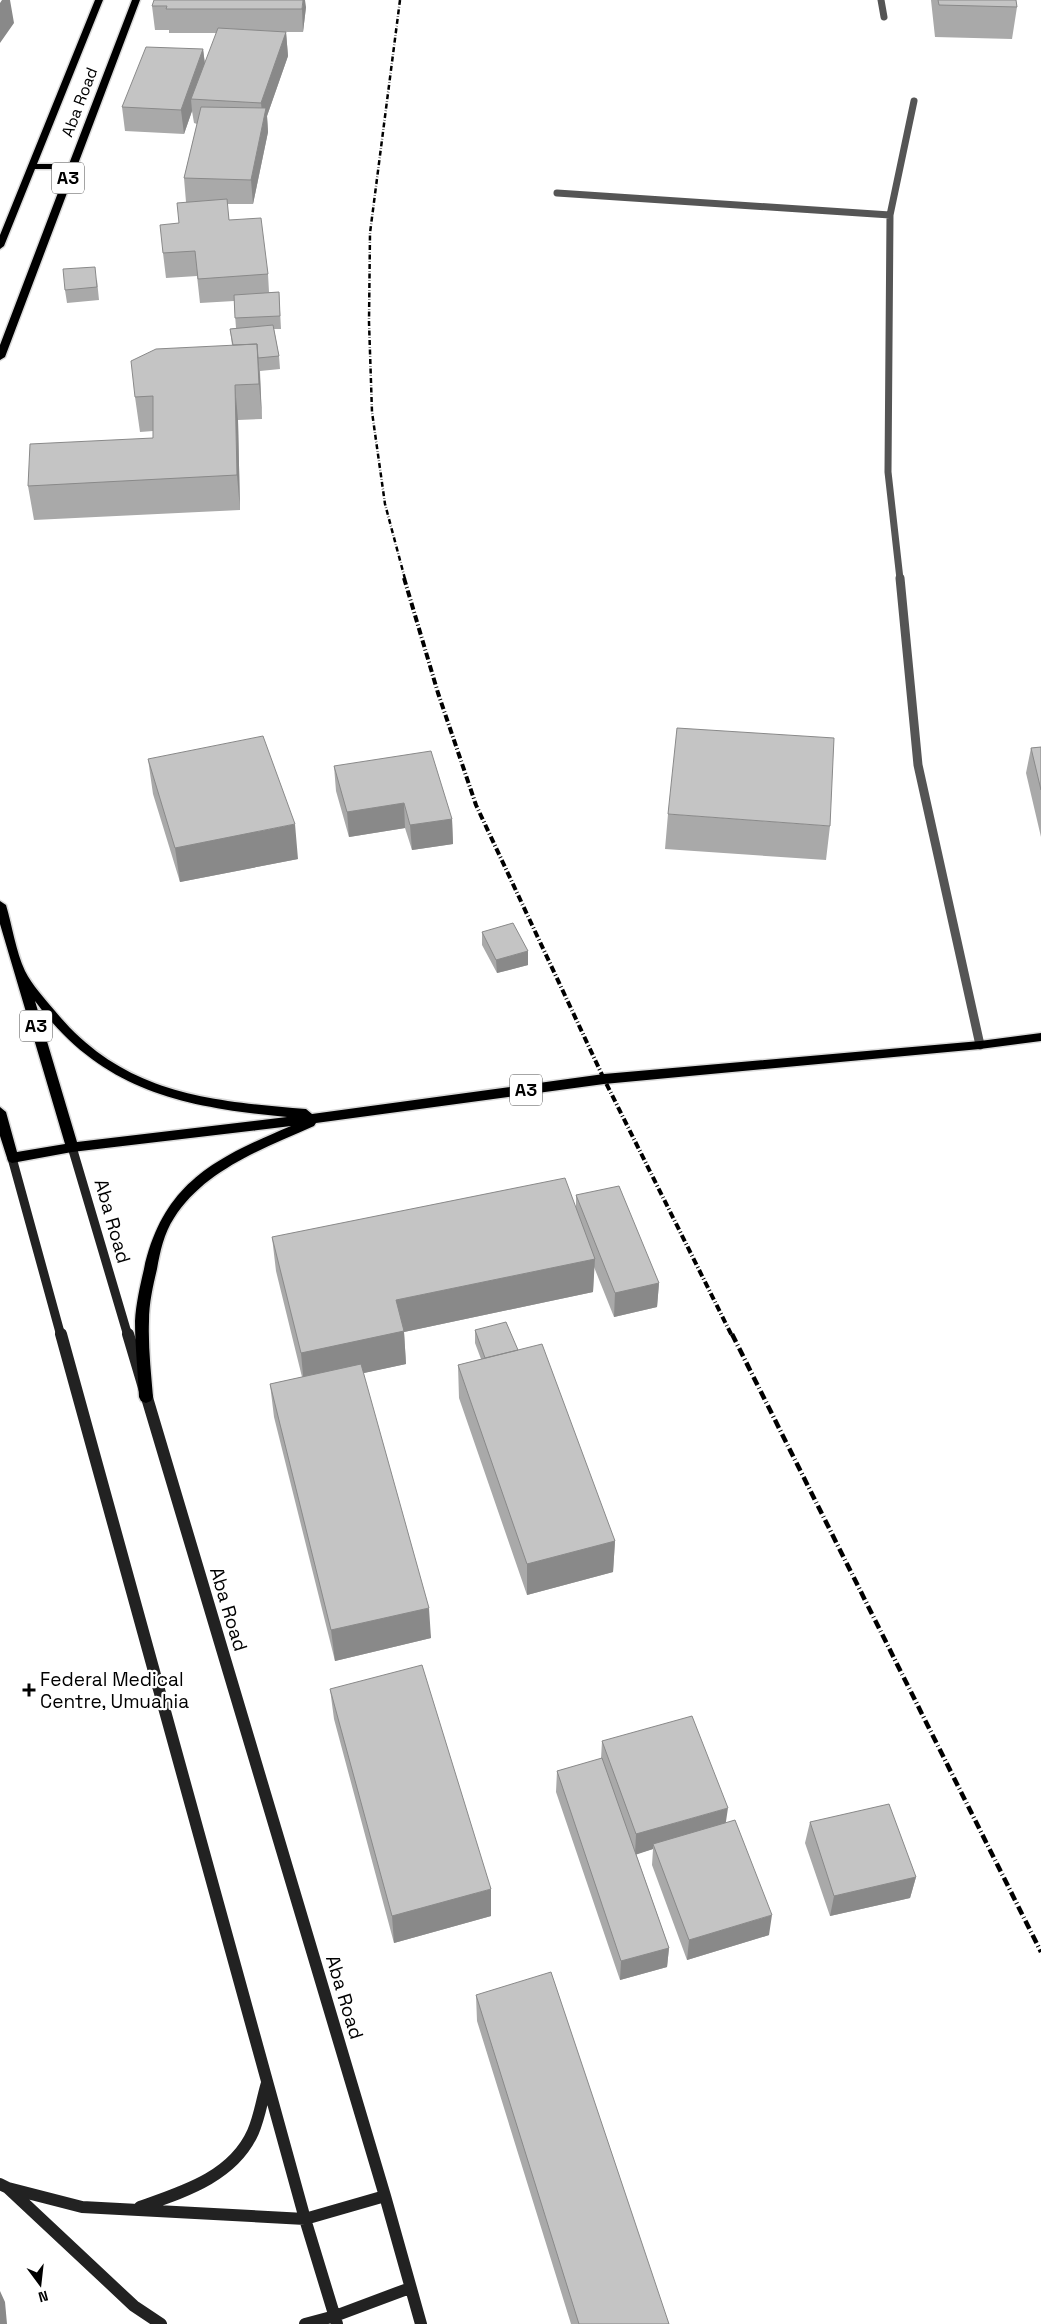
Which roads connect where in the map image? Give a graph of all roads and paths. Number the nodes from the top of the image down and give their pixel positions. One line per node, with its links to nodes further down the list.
1 (99, 0): 6 (main road, Aba Road / A3)
2 (136, 0): 7 (main road, Aba Road / A3)
3 (881, 0): 4 (street)
4 (884, 16)
5 (914, 101): 9 (street)
6 (32, 166): 7 (main road); 10 (main road, Aba Road / A3)
7 (72, 167): 11 (main road, Aba Road / A3)
8 (557, 193): 9 (street)
9 (890, 215): 15 (street)
10 (0, 246)
11 (0, 357)
12 (0, 905): 13 (main road, Aba Road / A3)
13 (20, 972): 17 (main road); 19 (main road, Aba Road / A3)
14 (1041, 1037): 15 (main road, A3)
15 (980, 1045): 17 (main road, A3)
16 (0, 1112): 20 (main road)
17 (336, 1116): 18 (main road, A3)
18 (322, 1117): 19 (main road, A3); 21 (main road)
19 (72, 1147): 20 (main road, A3); 21 (main road, Aba Road)
20 (12, 1158): 22 (main road)
21 (146, 1397): 24 (main road, Aba Road)
22 (267, 2082): 25 (main road); 26 (main road)
23 (4, 2186): 25 (main road); 29 (main road)
24 (385, 2196): 26 (main road); 27 (main road, Aba Road)
25 (135, 2209): 26 (main road)
26 (305, 2219): 28 (main road)
27 (410, 2288): 28 (main road); 31 (main road, Aba Road)
28 (336, 2320): 30 (main road)
29 (161, 2324)
30 (305, 2324)
31 (420, 2324)

